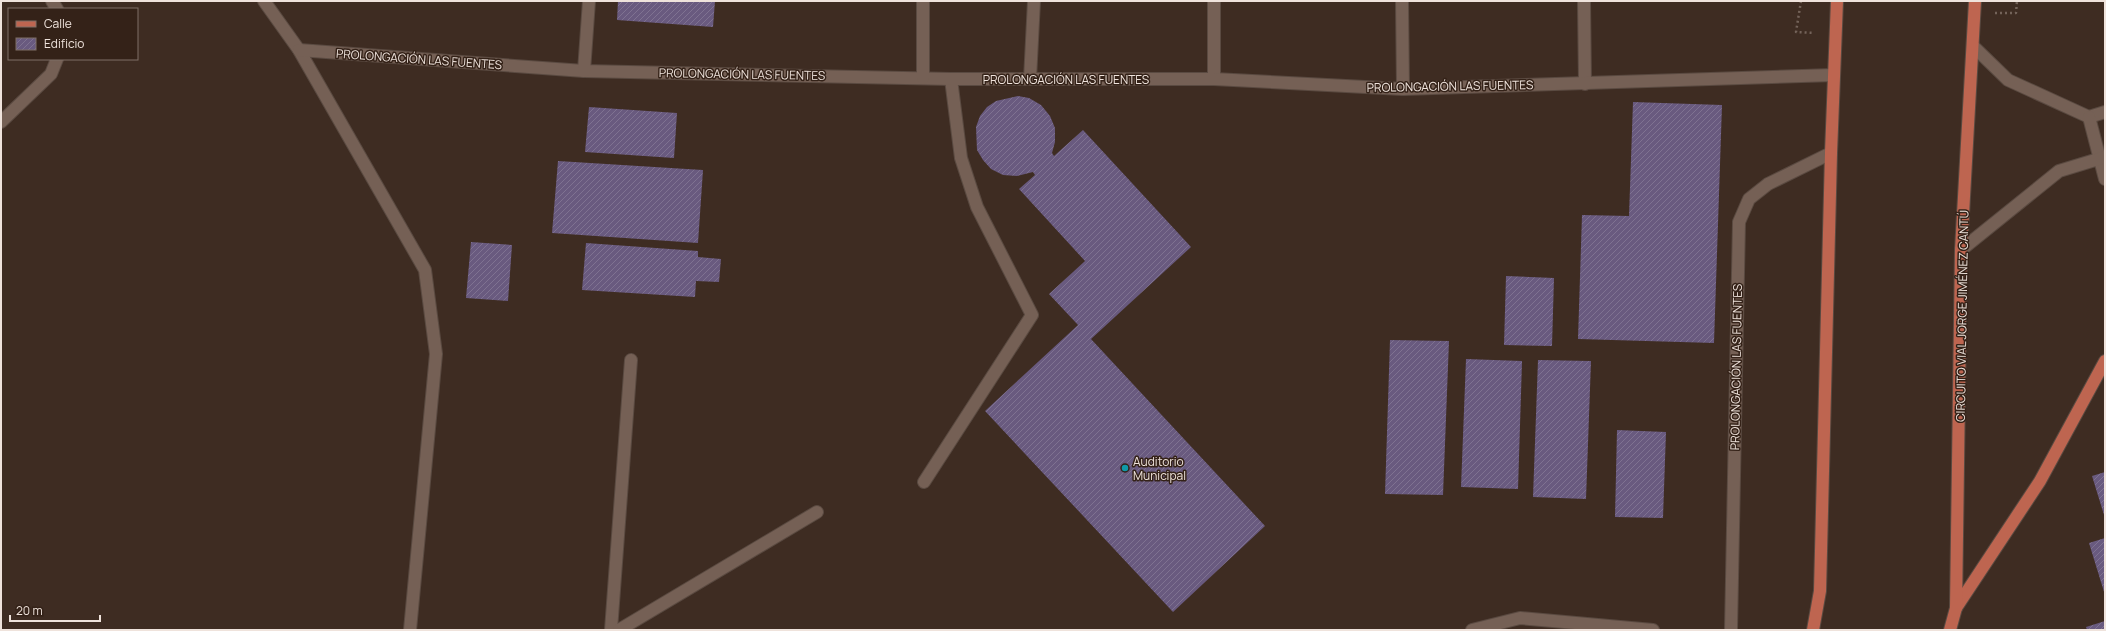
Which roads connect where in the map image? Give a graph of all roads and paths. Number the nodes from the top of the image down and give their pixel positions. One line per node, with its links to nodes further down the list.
1 (264, 1): 15 (street)
2 (589, 1): 17 (street)
3 (923, 1): 19 (street)
4 (1034, 1): 21 (street)
5 (1214, 1): 22 (street)
6 (1402, 1): 24 (street)
7 (1584, 1): 23 (street)
8 (1801, 1): 13 (path)
9 (1837, 1): 18 (main road)
10 (1975, 1): 14 (main road, CIRCUITO VIAL JORGE JIMÉNEZ CANTÚ)
11 (2017, 1): 12 (path)
12 (2016, 13)
13 (1796, 32)
14 (1974, 47): 26 (street); 31 (main road, CIRCUITO VIAL JORGE JIMÉNEZ CANTÚ)
15 (299, 50): 17 (street, PROLONGACIÓN LAS FUENTES); 37 (street)
16 (57, 60): 27 (street)
17 (584, 71): 19 (street, PROLONGACIÓN LAS FUENTES)
18 (1834, 75): 23 (street, PROLONGACIÓN LAS FUENTES); 28 (main road)
19 (923, 78): 20 (street, PROLONGACIÓN LAS FUENTES)
20 (951, 79): 21 (street, PROLONGACIÓN LAS FUENTES); 34 (street)
21 (1030, 79): 22 (street, PROLONGACIÓN LAS FUENTES)
22 (1214, 80): 24 (street, PROLONGACIÓN LAS FUENTES)
23 (1585, 84): 24 (street, PROLONGACIÓN LAS FUENTES)
24 (1403, 89)
25 (2105, 112): 26 (street)
26 (2089, 117): 29 (street)
27 (1, 122)
28 (1830, 153): 42 (street, PROLONGACIÓN LAS FUENTES); 43 (main road)
29 (2103, 158): 30 (street); 31 (street)
30 (2105, 179)
31 (1962, 250): 36 (main road, CIRCUITO VIAL JORGE JIMÉNEZ CANTÚ)
32 (631, 360): 38 (street)
33 (2105, 361): 36 (main road)
34 (924, 482)
35 (817, 512): 39 (street)
36 (1956, 608): 44 (main road, CIRCUITO VIAL JORGE JIMÉNEZ CANTÚ)
37 (410, 630)
38 (611, 630)
39 (619, 630)
40 (1472, 630): 41 (street)
41 (1653, 630)
42 (1731, 630)
43 (1813, 630)
44 (1950, 630)

